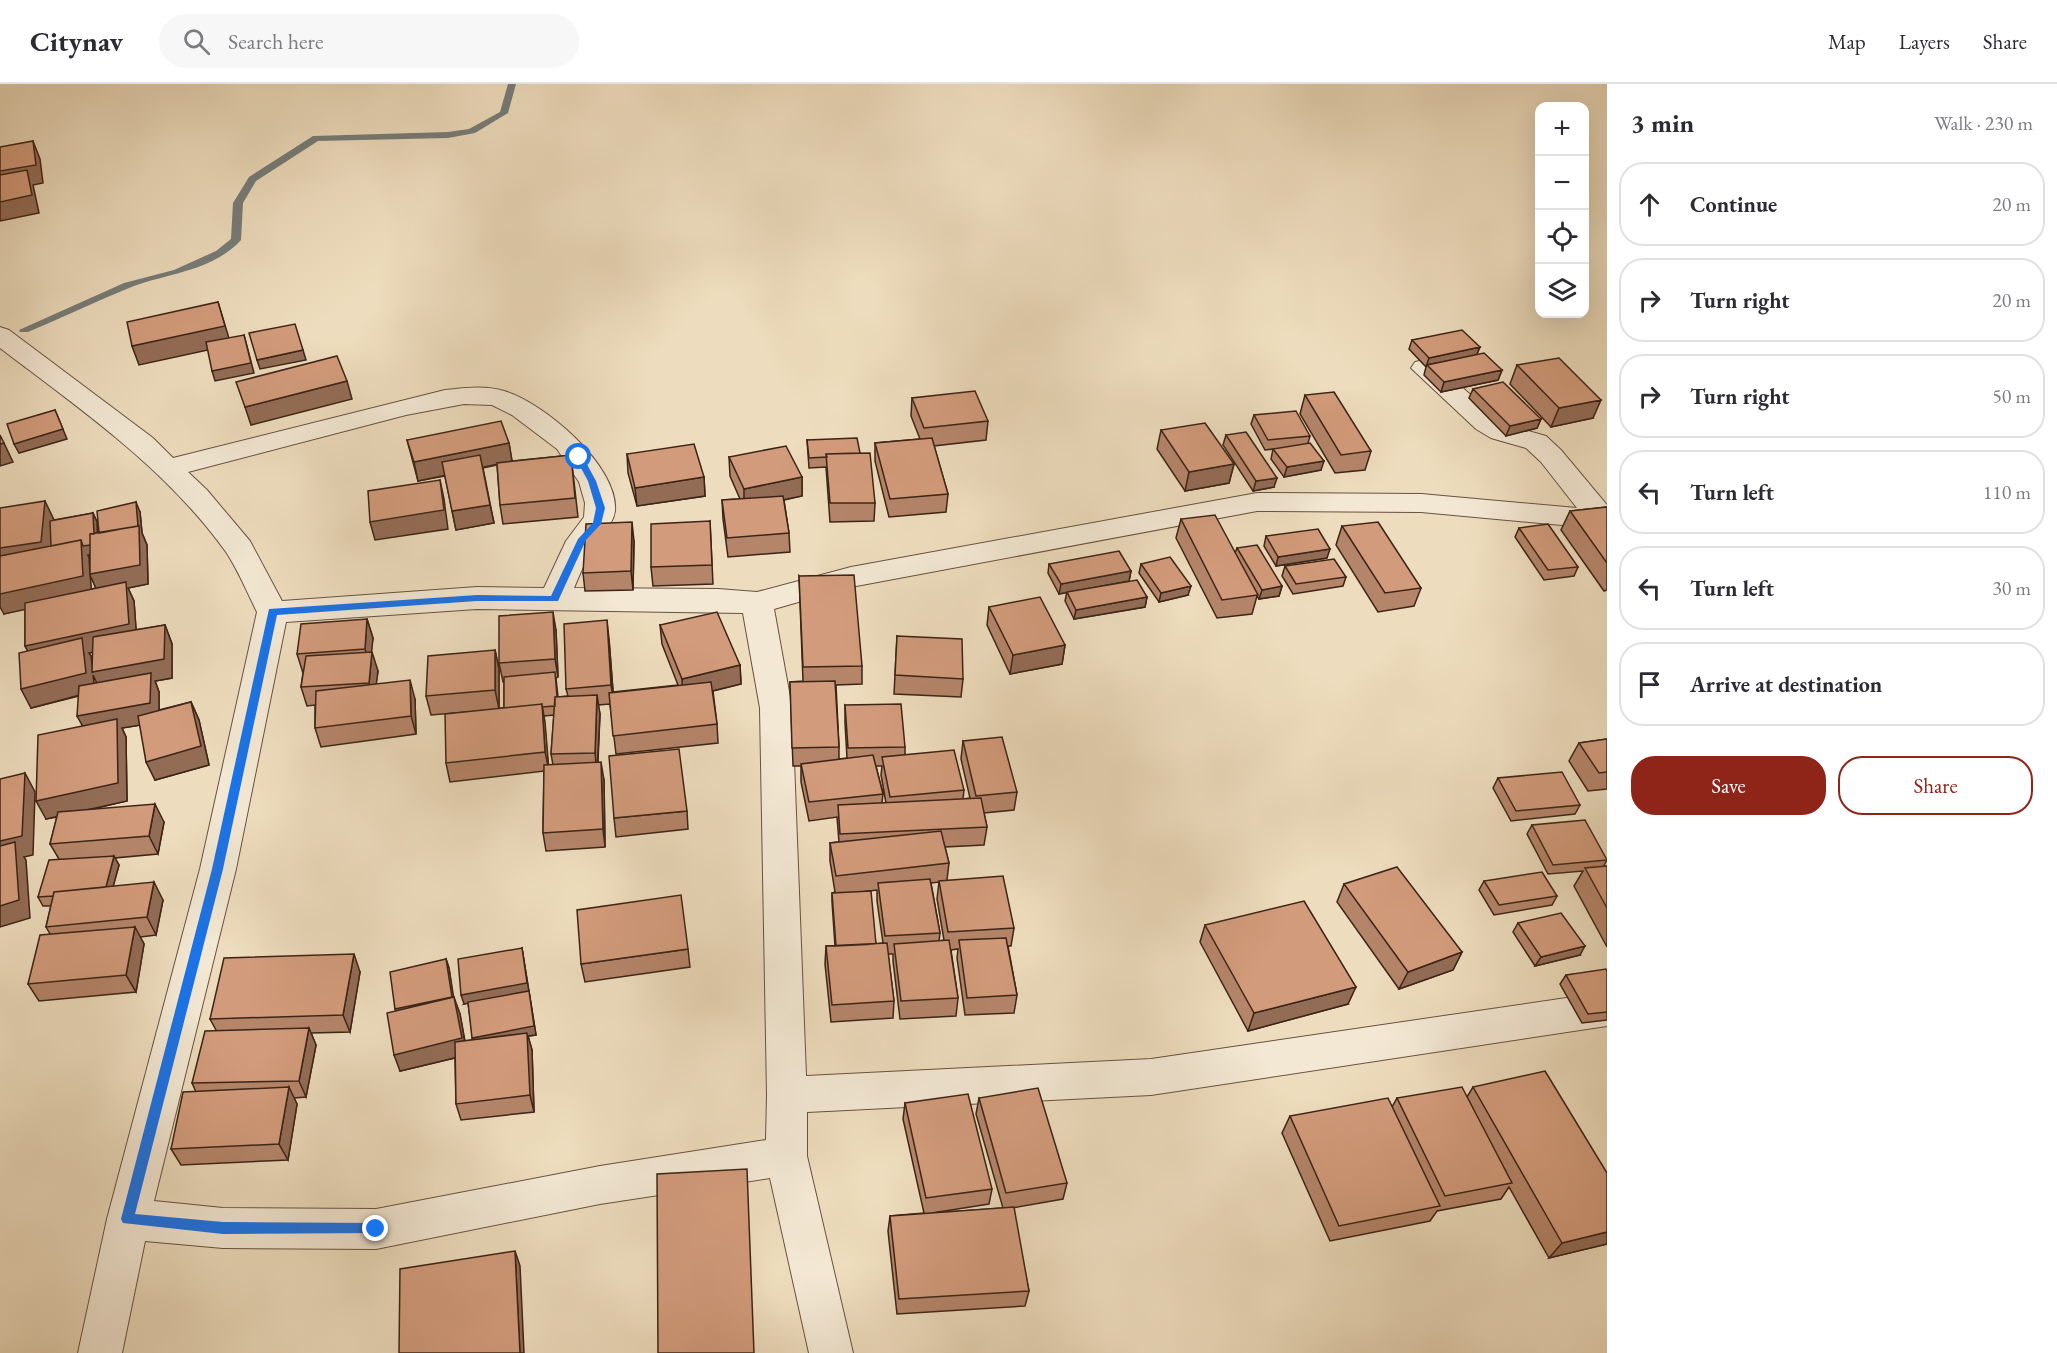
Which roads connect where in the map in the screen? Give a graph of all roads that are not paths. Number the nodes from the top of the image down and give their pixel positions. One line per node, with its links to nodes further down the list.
1 (0, 334): 3 (street)
2 (1424, 368): 4 (street)
3 (168, 468): 5 (street); 7 (street)
4 (1606, 522): 6 (street)
5 (554, 599): 6 (street); 7 (street)
6 (757, 603): 9 (street)
7 (273, 612): 11 (street)
8 (1607, 1009): 9 (street)
9 (788, 1095): 10 (street)
10 (786, 1156): 11 (street); 13 (street)
11 (128, 1219): 12 (street)
12 (100, 1353)
13 (831, 1353)

